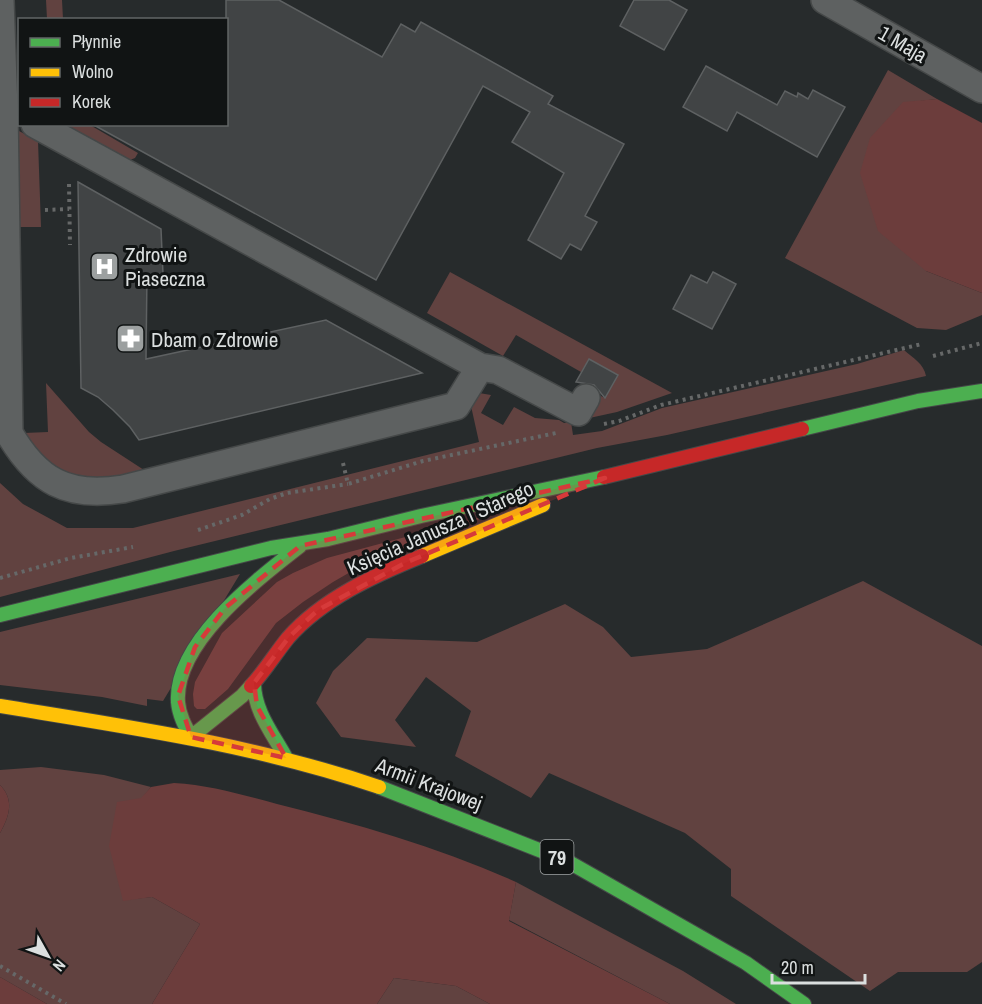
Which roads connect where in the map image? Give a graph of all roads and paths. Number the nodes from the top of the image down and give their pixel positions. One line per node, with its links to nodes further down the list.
1 (0, 0): 4 (street)
2 (825, 0): 3 (street, 1 Maja)
3 (982, 89)
4 (12, 112): 20 (street)
5 (39, 126): 13 (street)
6 (69, 184): 7 (path)
7 (69, 208): 8 (path); 9 (path)
8 (45, 210)
9 (70, 245)
10 (982, 343): 12 (path)
11 (922, 345): 18 (path)
12 (933, 356)
13 (480, 367): 17 (street); 20 (street)
14 (982, 381): 16 (street, Księcia Janusza I Starego)
15 (982, 391): 16 (street, Księcia Janusza I Starego)
16 (951, 395): 21 (street, Księcia Janusza I Starego)
17 (586, 398)
18 (599, 425)
19 (558, 433): 22 (path)
20 (337, 436): 22 (path)
21 (605, 478): 25 (street, Księcia Janusza I Starego); 28 (street, Księcia Janusza I Starego)
22 (348, 484): 23 (path)
23 (192, 532)
24 (142, 546): 26 (path)
25 (300, 546): 27 (street, Księcia Janusza I Starego); 30 (street, Księcia Janusza I Starego)
26 (0, 578)
27 (0, 615)
28 (254, 683): 30 (street, Księcia Janusza I Starego); 31 (street)
29 (0, 706): 30 (street, Armii Krajowej / 79)
30 (191, 737): 31 (street, Armii Krajowej / 79)
31 (286, 758): 34 (street, Armii Krajowej / 79)
32 (0, 966): 33 (path)
33 (66, 1004)
34 (804, 1004)

